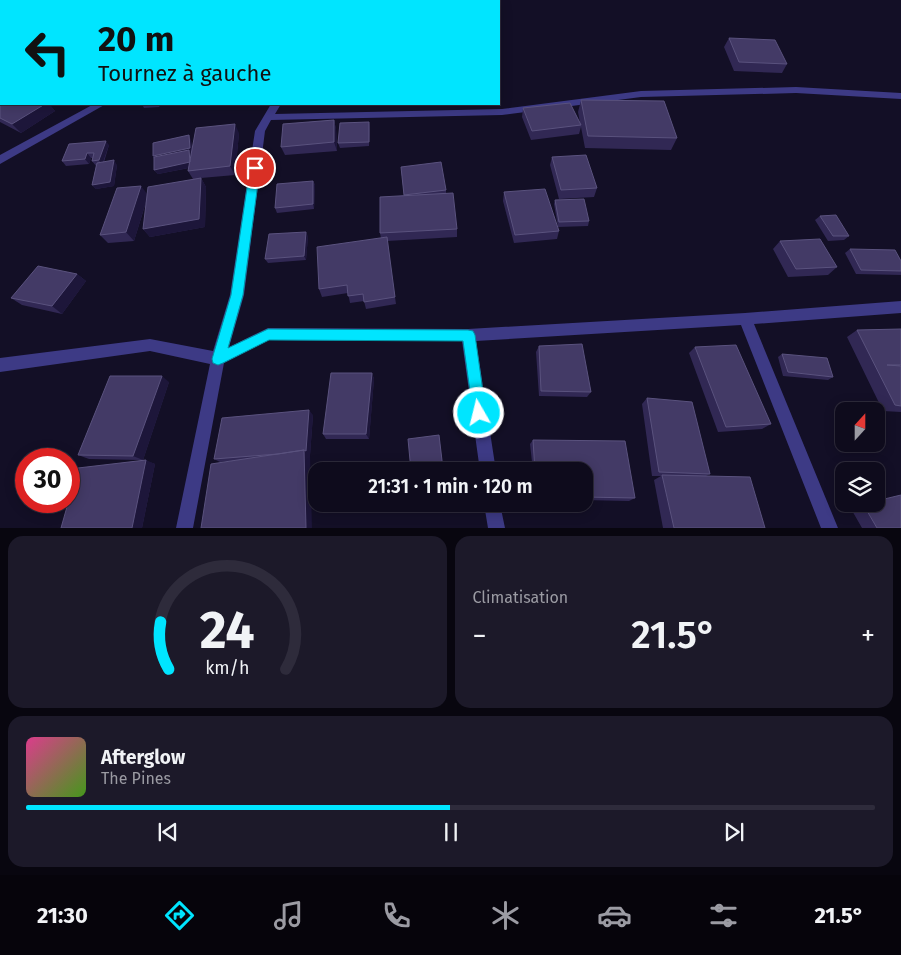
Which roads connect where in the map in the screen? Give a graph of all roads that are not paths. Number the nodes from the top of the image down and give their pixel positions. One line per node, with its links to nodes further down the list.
1 (901, 96): 4 (street)
2 (99, 105): 5 (street)
3 (275, 105): 4 (street)
4 (268, 117): 9 (street)
5 (0, 160)
6 (901, 307): 7 (street)
7 (745, 320): 8 (street); 15 (street)
8 (468, 335): 9 (street); 11 (street)
9 (218, 359): 10 (street); 13 (street)
10 (0, 365)
11 (487, 462)
12 (494, 512): 14 (street)
13 (184, 528)
14 (497, 528)
15 (830, 528)

